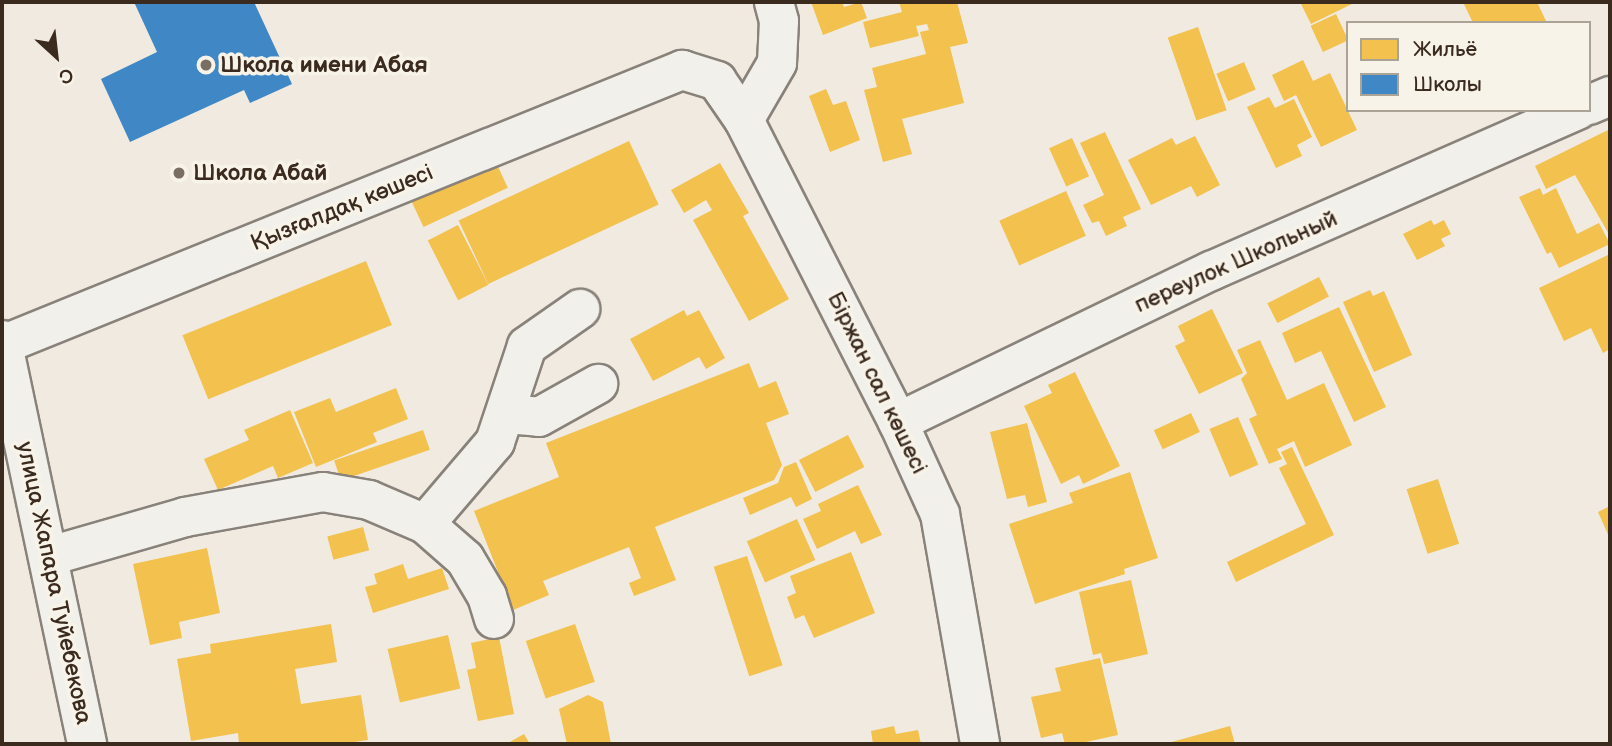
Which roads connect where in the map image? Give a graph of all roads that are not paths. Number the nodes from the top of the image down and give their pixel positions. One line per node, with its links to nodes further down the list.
1 (774, 2): 6 (street)
2 (682, 71): 6 (street, Біржан сал көшесі); 8 (street, Қызғалдақ көшесі)
3 (1610, 96): 4 (street)
4 (1591, 104)
5 (1573, 112): 11 (street, переулок Школьный)
6 (744, 120): 11 (street, Біржан сал көшесі)
7 (580, 309): 10 (street)
8 (2, 343): 13 (street, улица Жапара Туйебекова)
9 (597, 384): 10 (street)
10 (507, 414): 12 (street)
11 (898, 422): 16 (street, Біржан сал көшесі)
12 (425, 524): 13 (street); 14 (street)
13 (50, 556): 15 (street, улица Жапара Туйебекова)
14 (494, 619)
15 (87, 744)
16 (980, 744)

